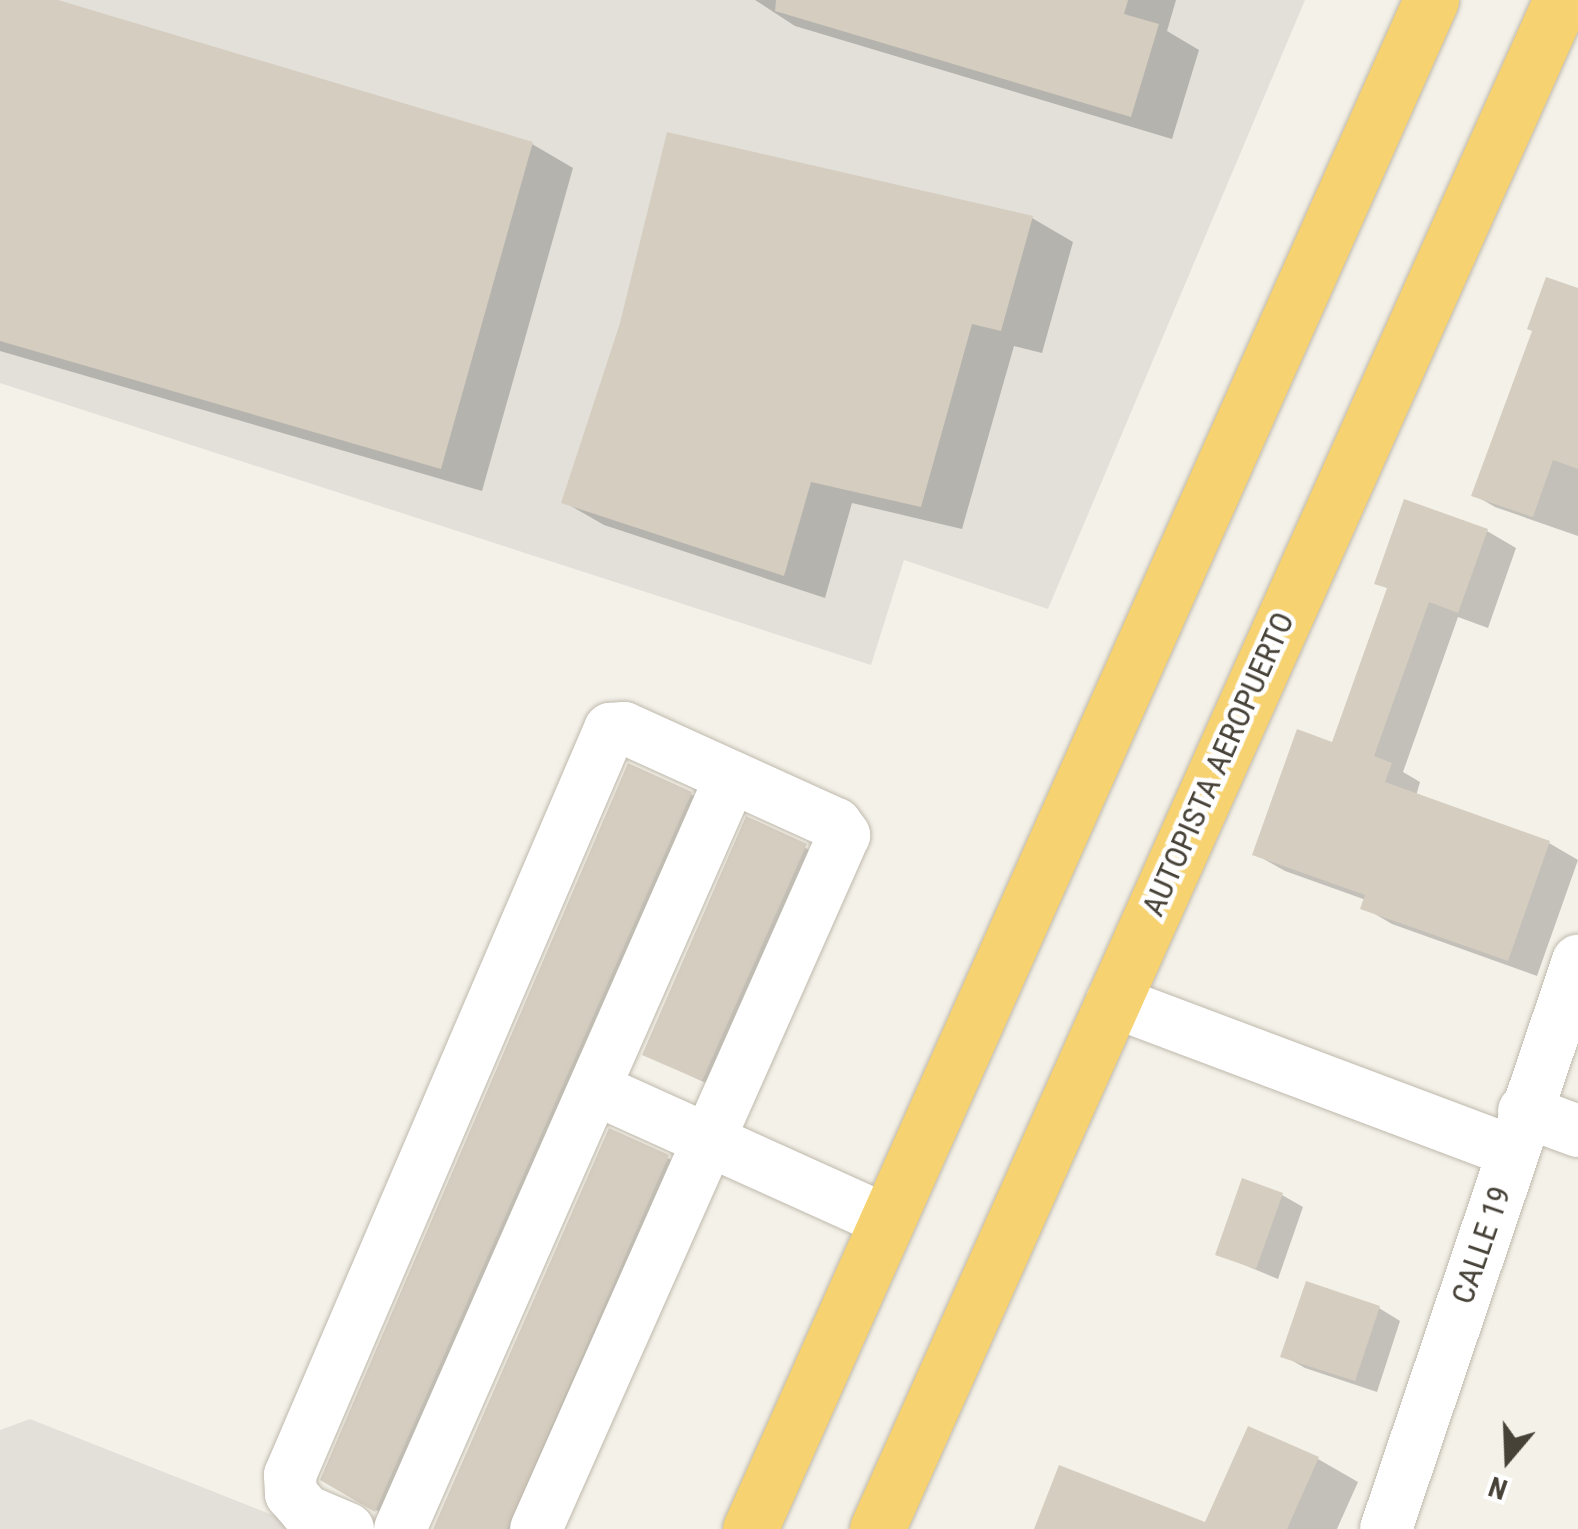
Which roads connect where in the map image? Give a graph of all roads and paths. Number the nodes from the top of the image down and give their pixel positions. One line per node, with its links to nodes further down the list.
1 (1431, 0): 11 (highway)
2 (1561, 0): 5 (highway, AUTOPISTA AEROPUERTO)
3 (731, 777): 7 (street); 10 (street); 12 (street)
4 (1578, 960): 6 (street, CALLE 19)
5 (1112, 1001): 8 (street); 16 (highway, AUTOPISTA AEROPUERTO)
6 (1560, 1068): 8 (street, CALLE 19)
7 (595, 1089): 10 (street); 13 (street)
8 (1518, 1131): 9 (street); 17 (street, CALLE 19)
9 (1578, 1131)
10 (706, 1139): 11 (street); 14 (street)
11 (887, 1221): 15 (highway)
12 (348, 1529)
13 (400, 1529)
14 (536, 1529)
15 (750, 1529)
16 (877, 1529)
17 (1386, 1529)

